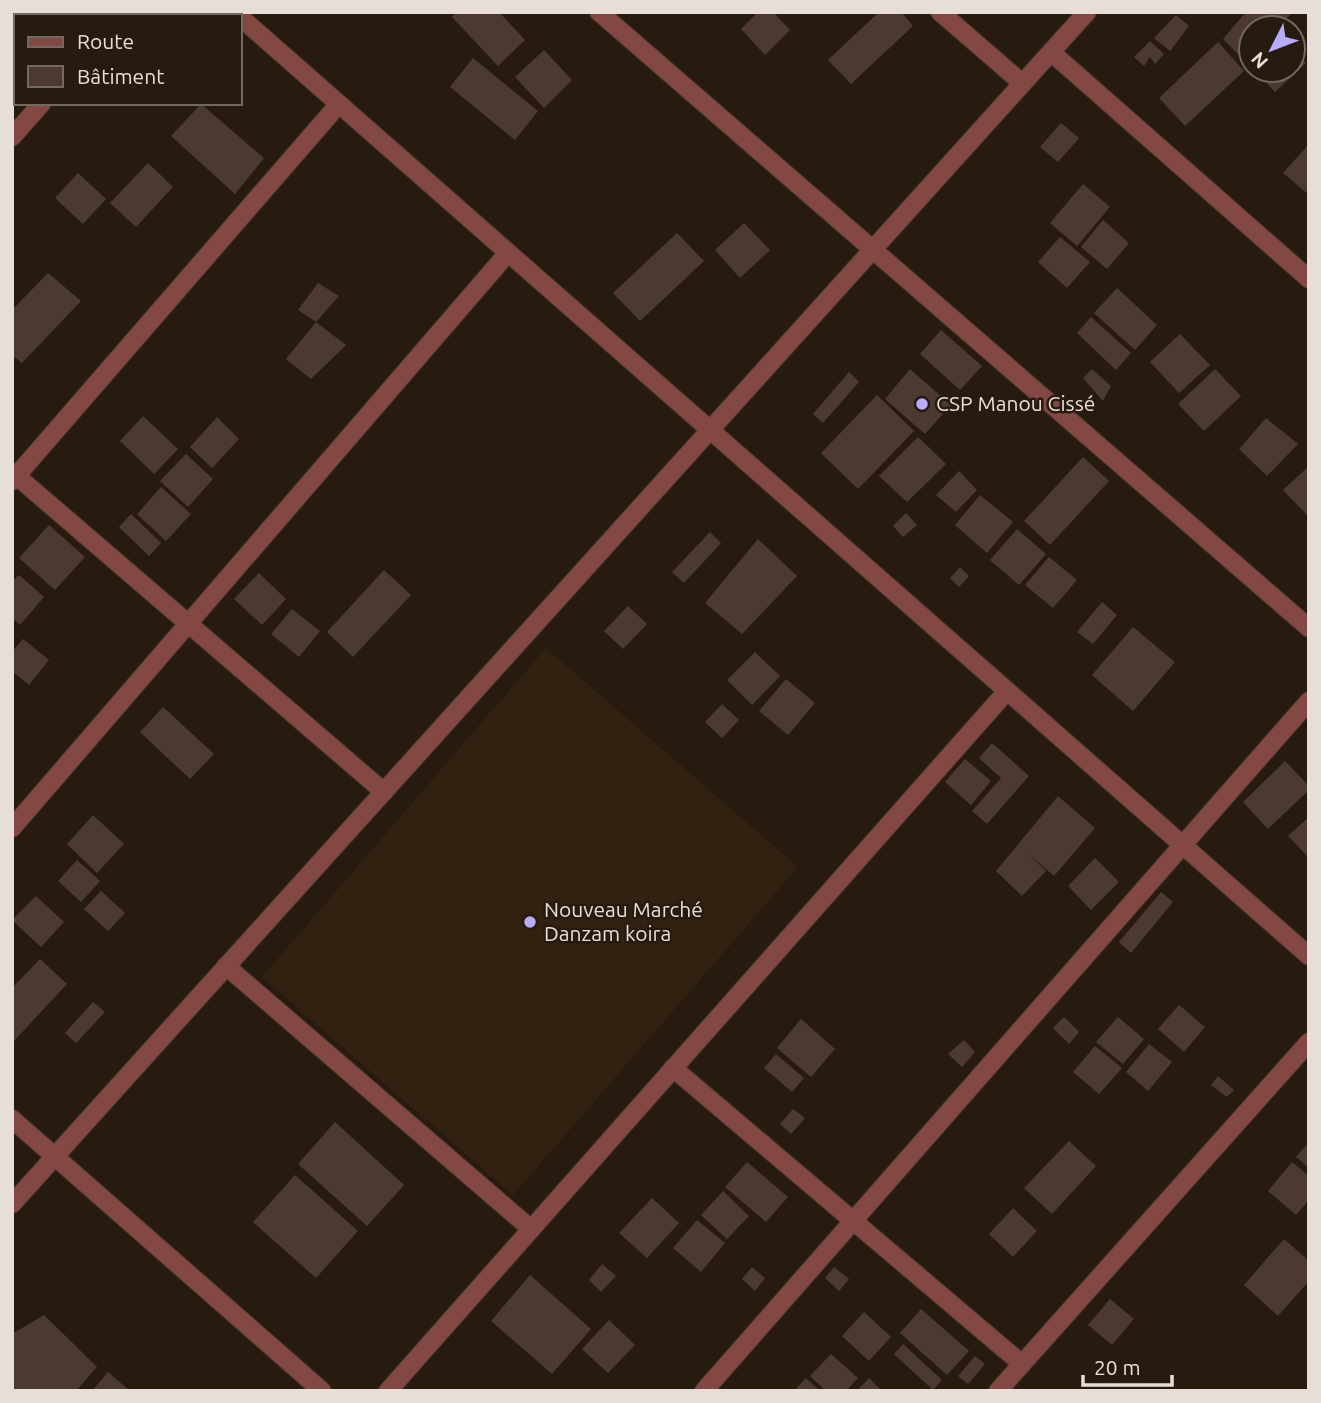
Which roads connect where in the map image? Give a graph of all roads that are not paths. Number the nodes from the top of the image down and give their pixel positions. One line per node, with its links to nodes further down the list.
1 (599, 12): 10 (street)
2 (940, 12): 6 (street)
3 (1087, 12): 5 (street)
4 (242, 19): 7 (street)
5 (1051, 52): 6 (street); 12 (street)
6 (1022, 83): 10 (street)
7 (338, 104): 11 (street); 14 (street)
8 (40, 105): 9 (street)
9 (12, 137)
10 (873, 249): 13 (street); 16 (street)
11 (507, 254): 13 (street); 15 (street)
12 (1309, 279)
13 (710, 430): 17 (street); 19 (street)
14 (14, 476): 15 (street)
15 (188, 624): 19 (street); 20 (street)
16 (1309, 628)
17 (1007, 691): 21 (street); 25 (street)
18 (1309, 701): 21 (street)
19 (384, 792): 23 (street)
20 (12, 828)
21 (1182, 845): 22 (street); 29 (street)
22 (1309, 956)
23 (226, 967): 27 (street); 30 (street)
24 (1309, 1042): 31 (street)
25 (673, 1068): 29 (street); 30 (street)
26 (12, 1119): 27 (street)
27 (55, 1157): 28 (street); 32 (street)
28 (12, 1204)
29 (853, 1221): 31 (street); 34 (street)
30 (531, 1229): 33 (street)
31 (1022, 1364): 35 (street)
32 (322, 1391)
33 (388, 1391)
34 (704, 1391)
35 (998, 1391)

